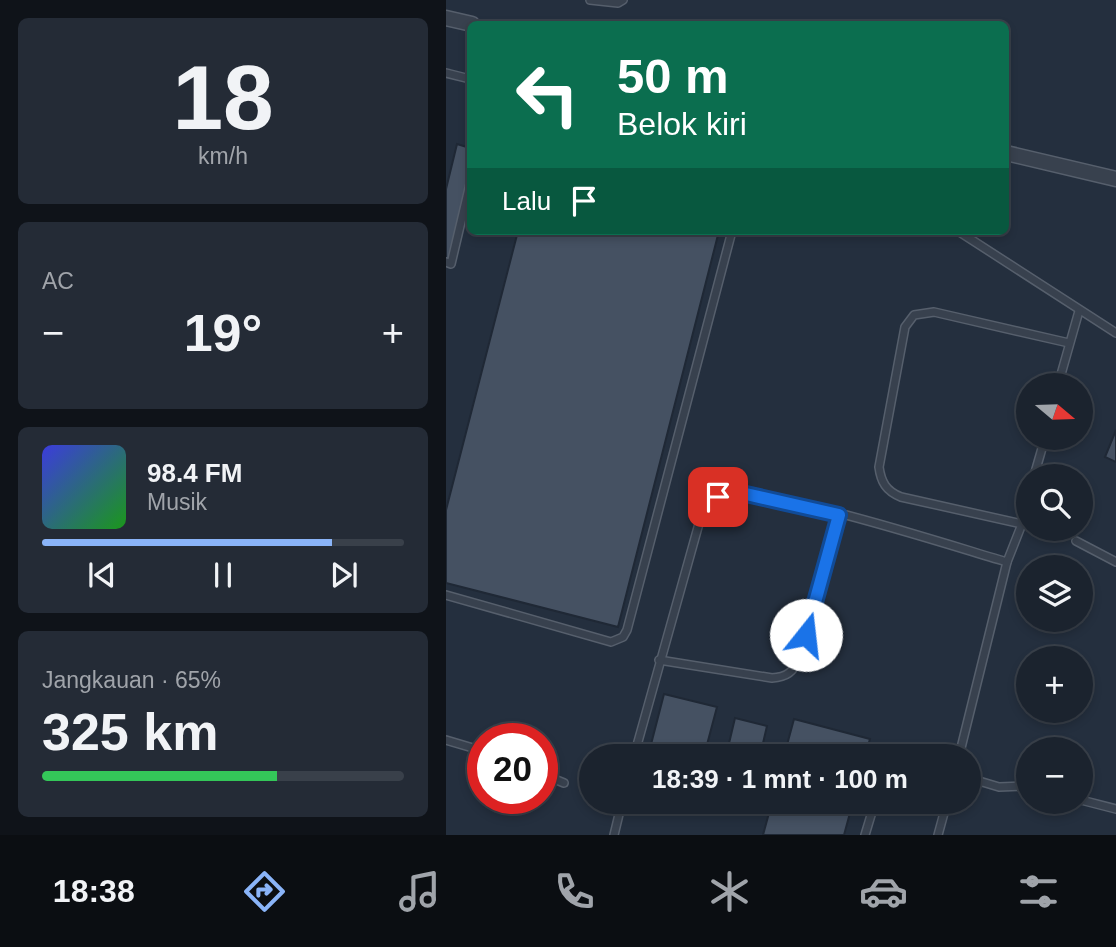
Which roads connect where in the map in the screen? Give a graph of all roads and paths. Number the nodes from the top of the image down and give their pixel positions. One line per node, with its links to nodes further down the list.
1 (590, 0): 2 (lane)
2 (623, 0)
3 (446, 18): 4 (street)
4 (467, 23)
5 (446, 73): 6 (lane)
6 (467, 78)
7 (1009, 154): 8 (street)
8 (1116, 179)
9 (467, 197): 12 (lane)
10 (731, 235): 23 (lane)
11 (964, 235): 13 (lane)
12 (446, 262)
13 (1079, 311): 14 (lane); 15 (lane)
14 (1116, 333)
15 (1069, 343): 16 (lane); 18 (lane)
16 (1061, 373)
17 (839, 515): 21 (lane); 24 (lane); 24 (lane)
18 (1016, 523)
19 (1016, 539): 21 (lane)
20 (1076, 541): 22 (lane)
21 (1007, 562): 27 (lane)
22 (1116, 562)
23 (446, 595)
24 (659, 660): 26 (lane)
25 (446, 740): 28 (lane)
26 (637, 744)
27 (962, 744)
28 (467, 746)
29 (558, 781): 31 (lane)
30 (981, 782): 32 (lane)
31 (564, 783)
32 (1016, 786)
33 (1093, 803): 34 (lane)
34 (1116, 809)
35 (619, 814): 38 (lane)
36 (871, 814): 39 (lane)
37 (944, 814): 40 (lane)
38 (614, 835)
39 (865, 835)
40 (938, 835)

